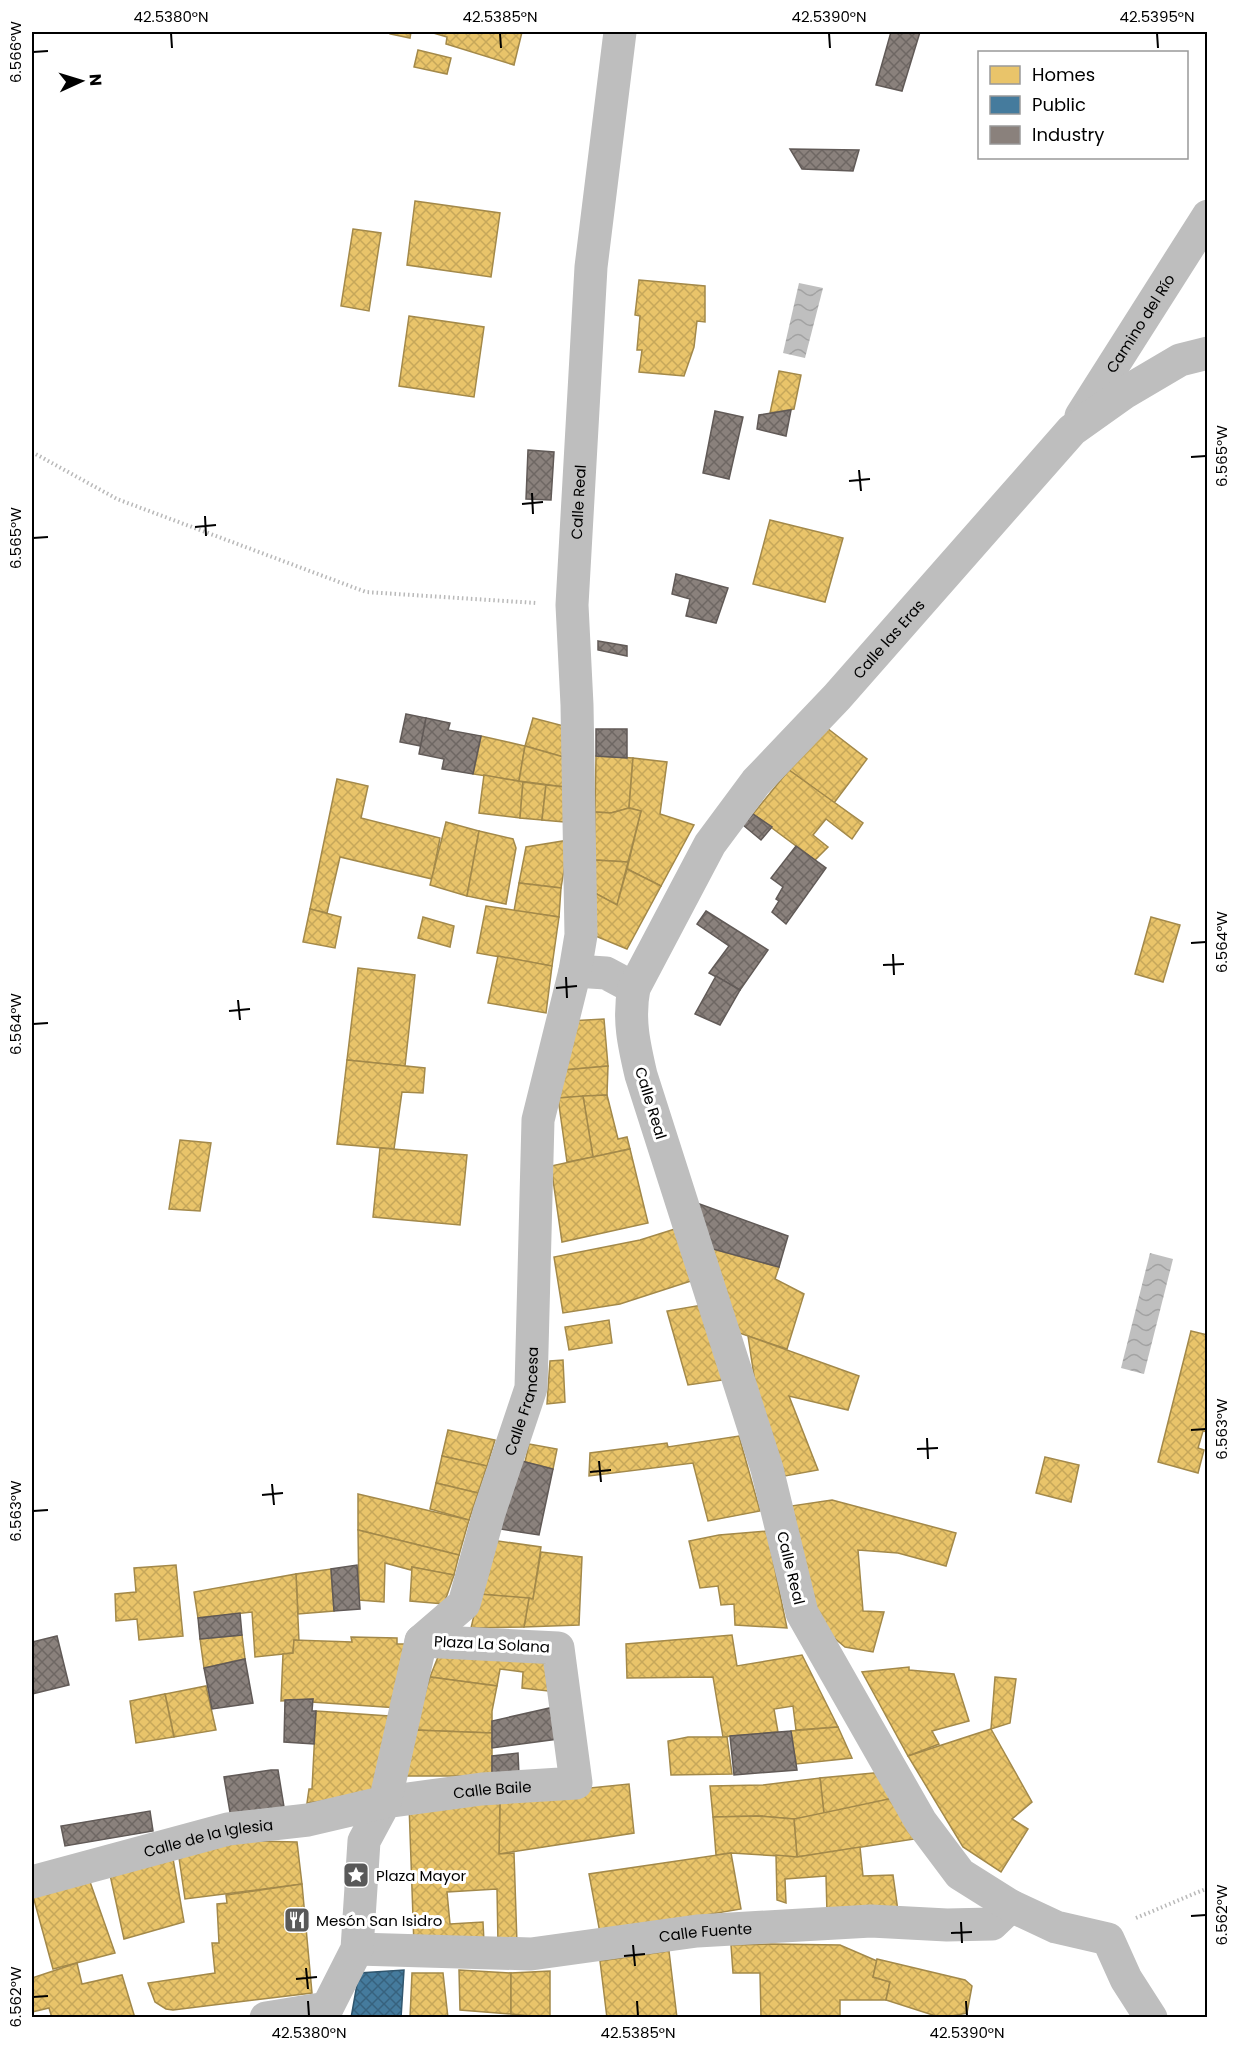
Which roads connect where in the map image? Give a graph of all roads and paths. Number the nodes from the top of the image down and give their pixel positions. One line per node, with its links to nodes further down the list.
1 (620, 32): 6 (street, Calle Real)
2 (1208, 216): 4 (street, Camino del Río)
3 (1208, 353): 4 (street, Calle las Eras)
4 (1072, 430): 8 (street, Calle las Eras)
5 (32, 452): 6 (path)
6 (572, 605): 7 (street, Calle Real)
7 (575, 971): 8 (street); 9 (street, Calle Francesa)
8 (634, 988): 14 (street, Calle Real)
9 (421, 1641): 10 (street, Plaza La Solana); 11 (street)
10 (574, 1760): 11 (street, Calle Baile)
11 (385, 1802): 12 (street, Calle de la Iglesia); 16 (street)
12 (32, 1882)
13 (1208, 1888): 15 (path)
14 (1011, 1906): 15 (street, Calle Real); 16 (street, Calle Fuente)
15 (1108, 1939): 19 (street)
16 (357, 1949): 17 (street)
17 (325, 2013): 18 (street)
18 (266, 2018)
19 (1151, 2018)

